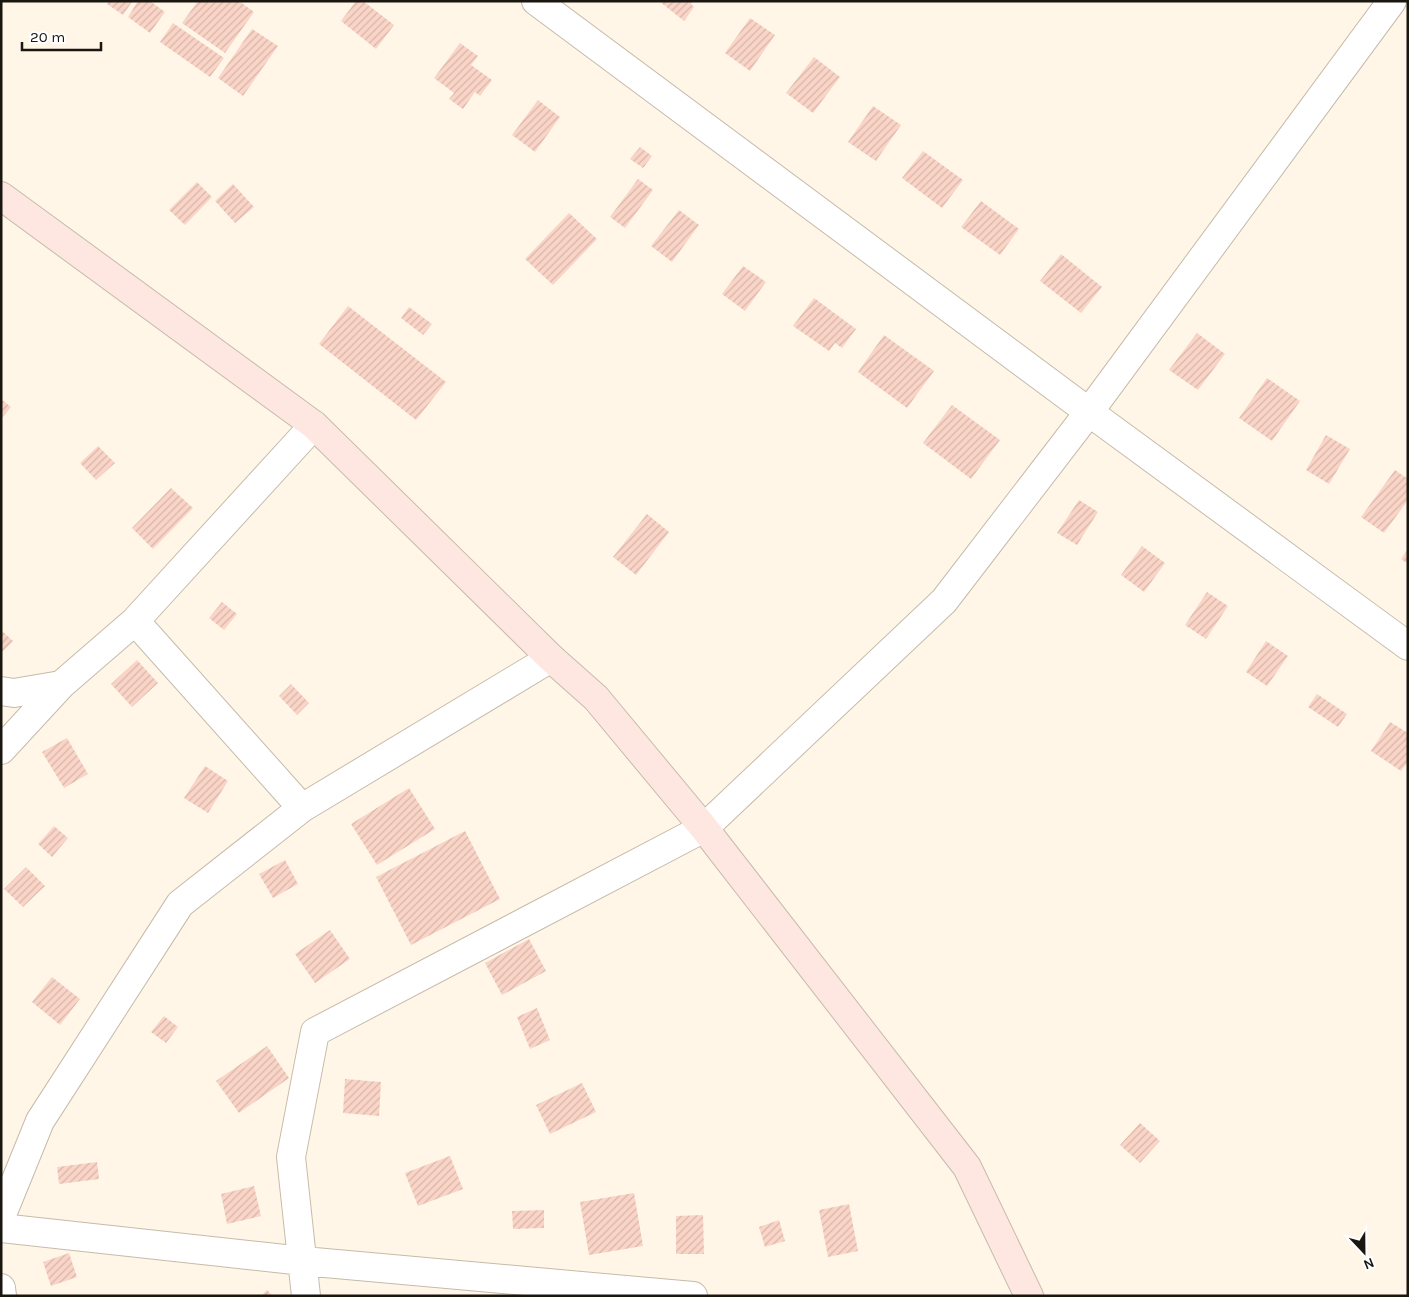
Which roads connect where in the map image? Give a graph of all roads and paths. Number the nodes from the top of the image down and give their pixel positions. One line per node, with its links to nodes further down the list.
1 (536, 1): 4 (street)
2 (1392, 1): 4 (street)
3 (1, 196): 5 (street)
4 (1088, 412): 7 (street); 13 (street)
5 (314, 425): 6 (street); 8 (street)
6 (135, 621): 9 (street); 12 (street)
7 (1408, 646)
8 (551, 658): 12 (street); 13 (street)
9 (61, 685): 10 (street); 11 (street)
10 (1, 691)
11 (1, 750)
12 (302, 808): 14 (street)
13 (704, 828): 16 (street); 21 (street)
14 (1, 1217)
15 (1, 1228): 16 (street)
16 (303, 1261): 19 (street); 20 (street)
17 (1, 1288): 18 (street)
18 (2, 1296)
19 (306, 1296)
20 (693, 1296)
21 (1028, 1296)

